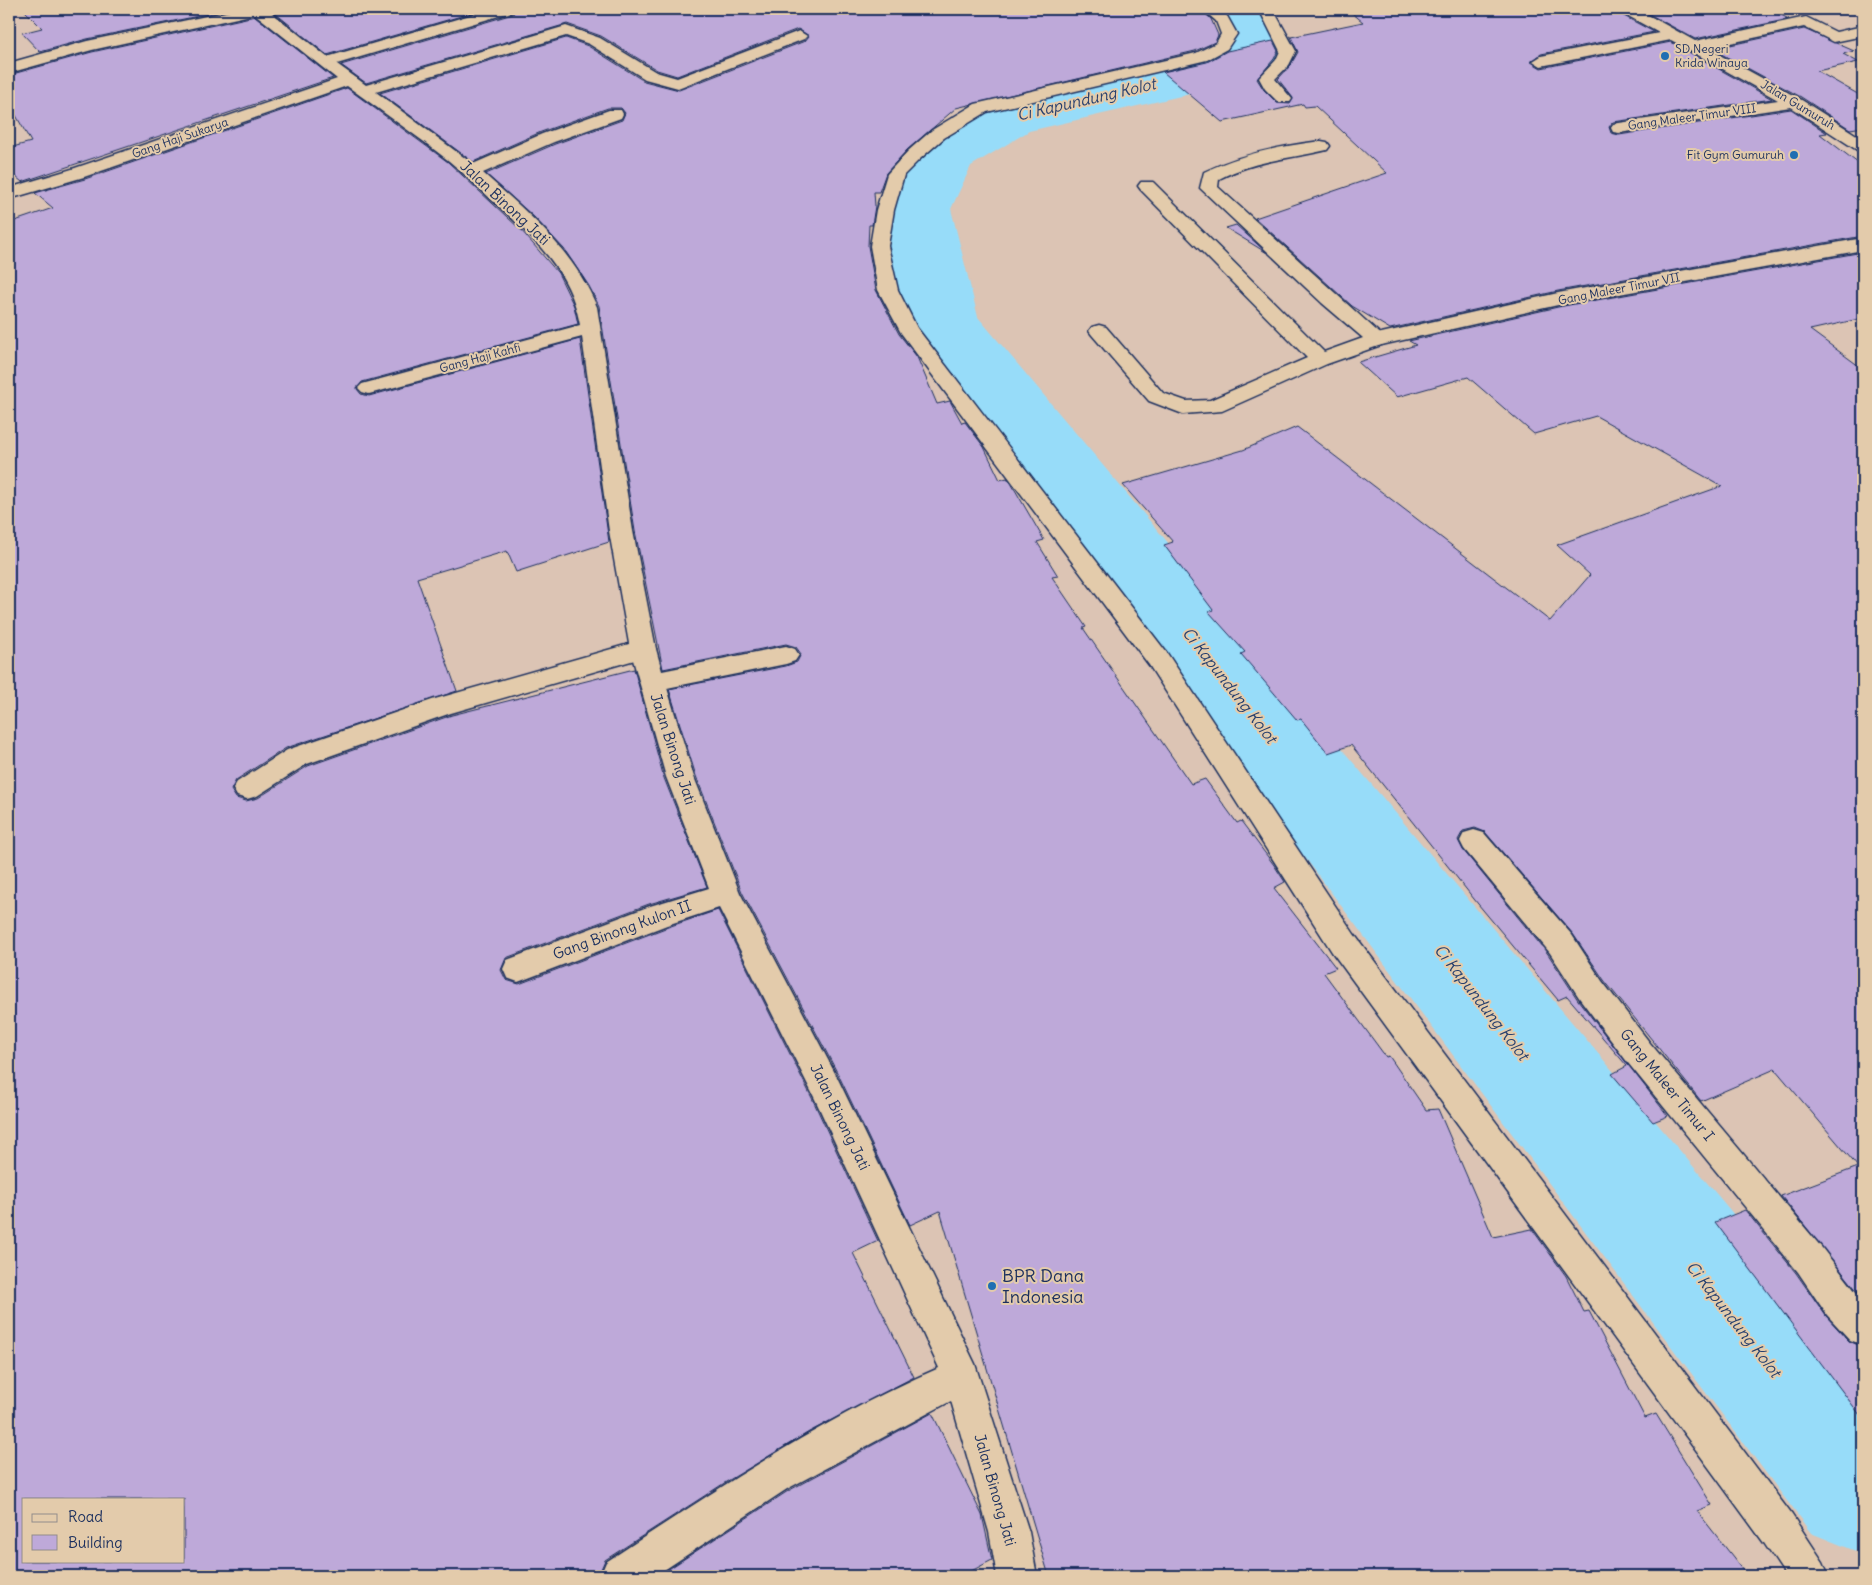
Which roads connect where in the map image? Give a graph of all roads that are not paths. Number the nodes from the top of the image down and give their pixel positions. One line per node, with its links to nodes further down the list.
1 (507, 9): 11 (street)
2 (1209, 9): 40 (street)
3 (1266, 9): 14 (street)
4 (1626, 9): 8 (street, Jalan Gumuruh)
5 (266, 11): 11 (street, Jalan Binong Jati); 12 (street)
6 (1863, 31): 9 (street)
7 (799, 36): 13 (street, Gang Haji Sukarya)
8 (1675, 36): 9 (street, Jalan Gumuruh); 10 (street)
9 (1693, 46): 15 (street, Jalan Gumuruh)
10 (1541, 61)
11 (325, 63): 13 (street, Jalan Binong Jati)
12 (9, 68)
13 (357, 86): 20 (street, Jalan Binong Jati); 22 (street, Gang Haji Sukarya)
14 (1284, 99)
15 (1794, 102): 17 (street, Gang Maleer Timur VIII); 19 (street, Jalan Gumuruh)
16 (615, 114): 20 (street)
17 (1619, 128)
18 (1321, 146): 26 (street)
19 (1863, 146)
20 (472, 172): 24 (street, Jalan Binong Jati)
21 (1147, 186): 27 (street)
22 (9, 194)
23 (1863, 244): 26 (street, Gang Maleer Timur VII)
24 (591, 328): 28 (street, Gang Haji Kahfi); 29 (street, Jalan Binong Jati)
25 (1099, 331): 27 (street, Gang Maleer Timur VII)
26 (1377, 340): 27 (street, Gang Maleer Timur VII)
27 (1320, 360)
28 (369, 388)
29 (643, 648): 31 (street, Jalan Binong Jati); 32 (street)
30 (786, 655): 31 (street)
31 (652, 682): 34 (street, Jalan Binong Jati)
32 (247, 789)
33 (1474, 841): 36 (street, Gang Maleer Timur I)
34 (726, 894): 35 (street, Gang Binong Kulon II); 37 (street, Jalan Binong Jati)
35 (518, 969)
36 (1863, 1327)
37 (962, 1377): 38 (street); 39 (street, Jalan Binong Jati)
38 (620, 1576)
39 (1017, 1576)
40 (1809, 1576)

